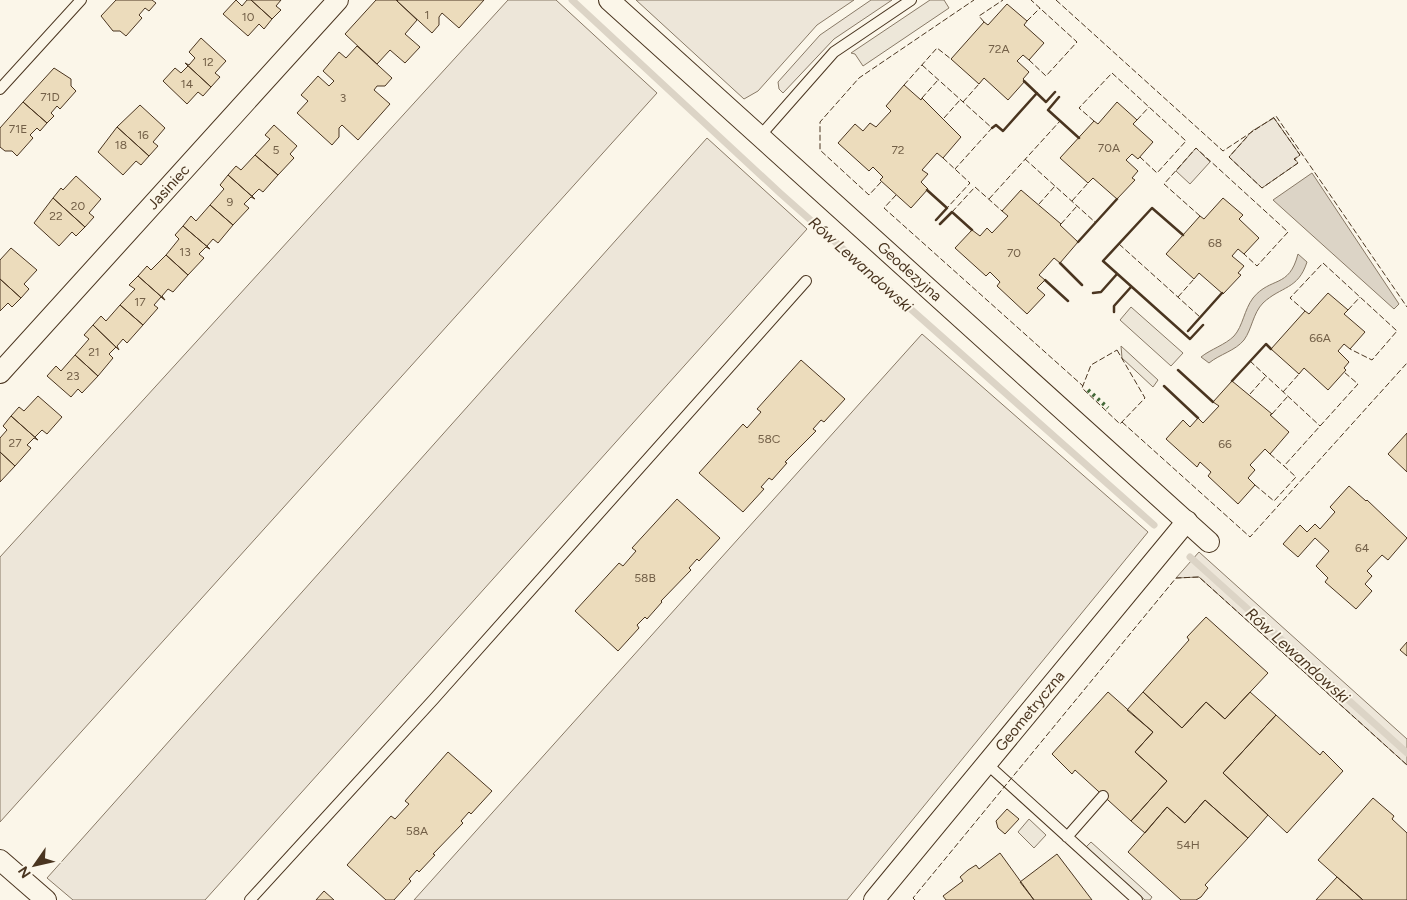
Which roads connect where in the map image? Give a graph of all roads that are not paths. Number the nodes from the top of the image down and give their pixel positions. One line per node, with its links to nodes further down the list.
1 (81, 0): 5 (lane)
2 (338, 0): 8 (street, Jasiniec)
3 (609, 0): 6 (street, Geodezyjna)
4 (911, 0): 6 (lane)
5 (0, 89)
6 (760, 136): 9 (street, Geodezyjna)
7 (806, 281): 16 (lane)
8 (0, 373)
9 (1187, 521): 10 (street, Geodezyjna); 11 (street, Geometryczna)
10 (1210, 542)
11 (987, 764): 13 (lane); 17 (street, Geometryczna)
12 (1103, 796): 13 (lane)
13 (1067, 836): 18 (lane)
14 (0, 860): 15 (street)
15 (46, 900)
16 (250, 900)
17 (874, 900)
18 (1138, 900)

